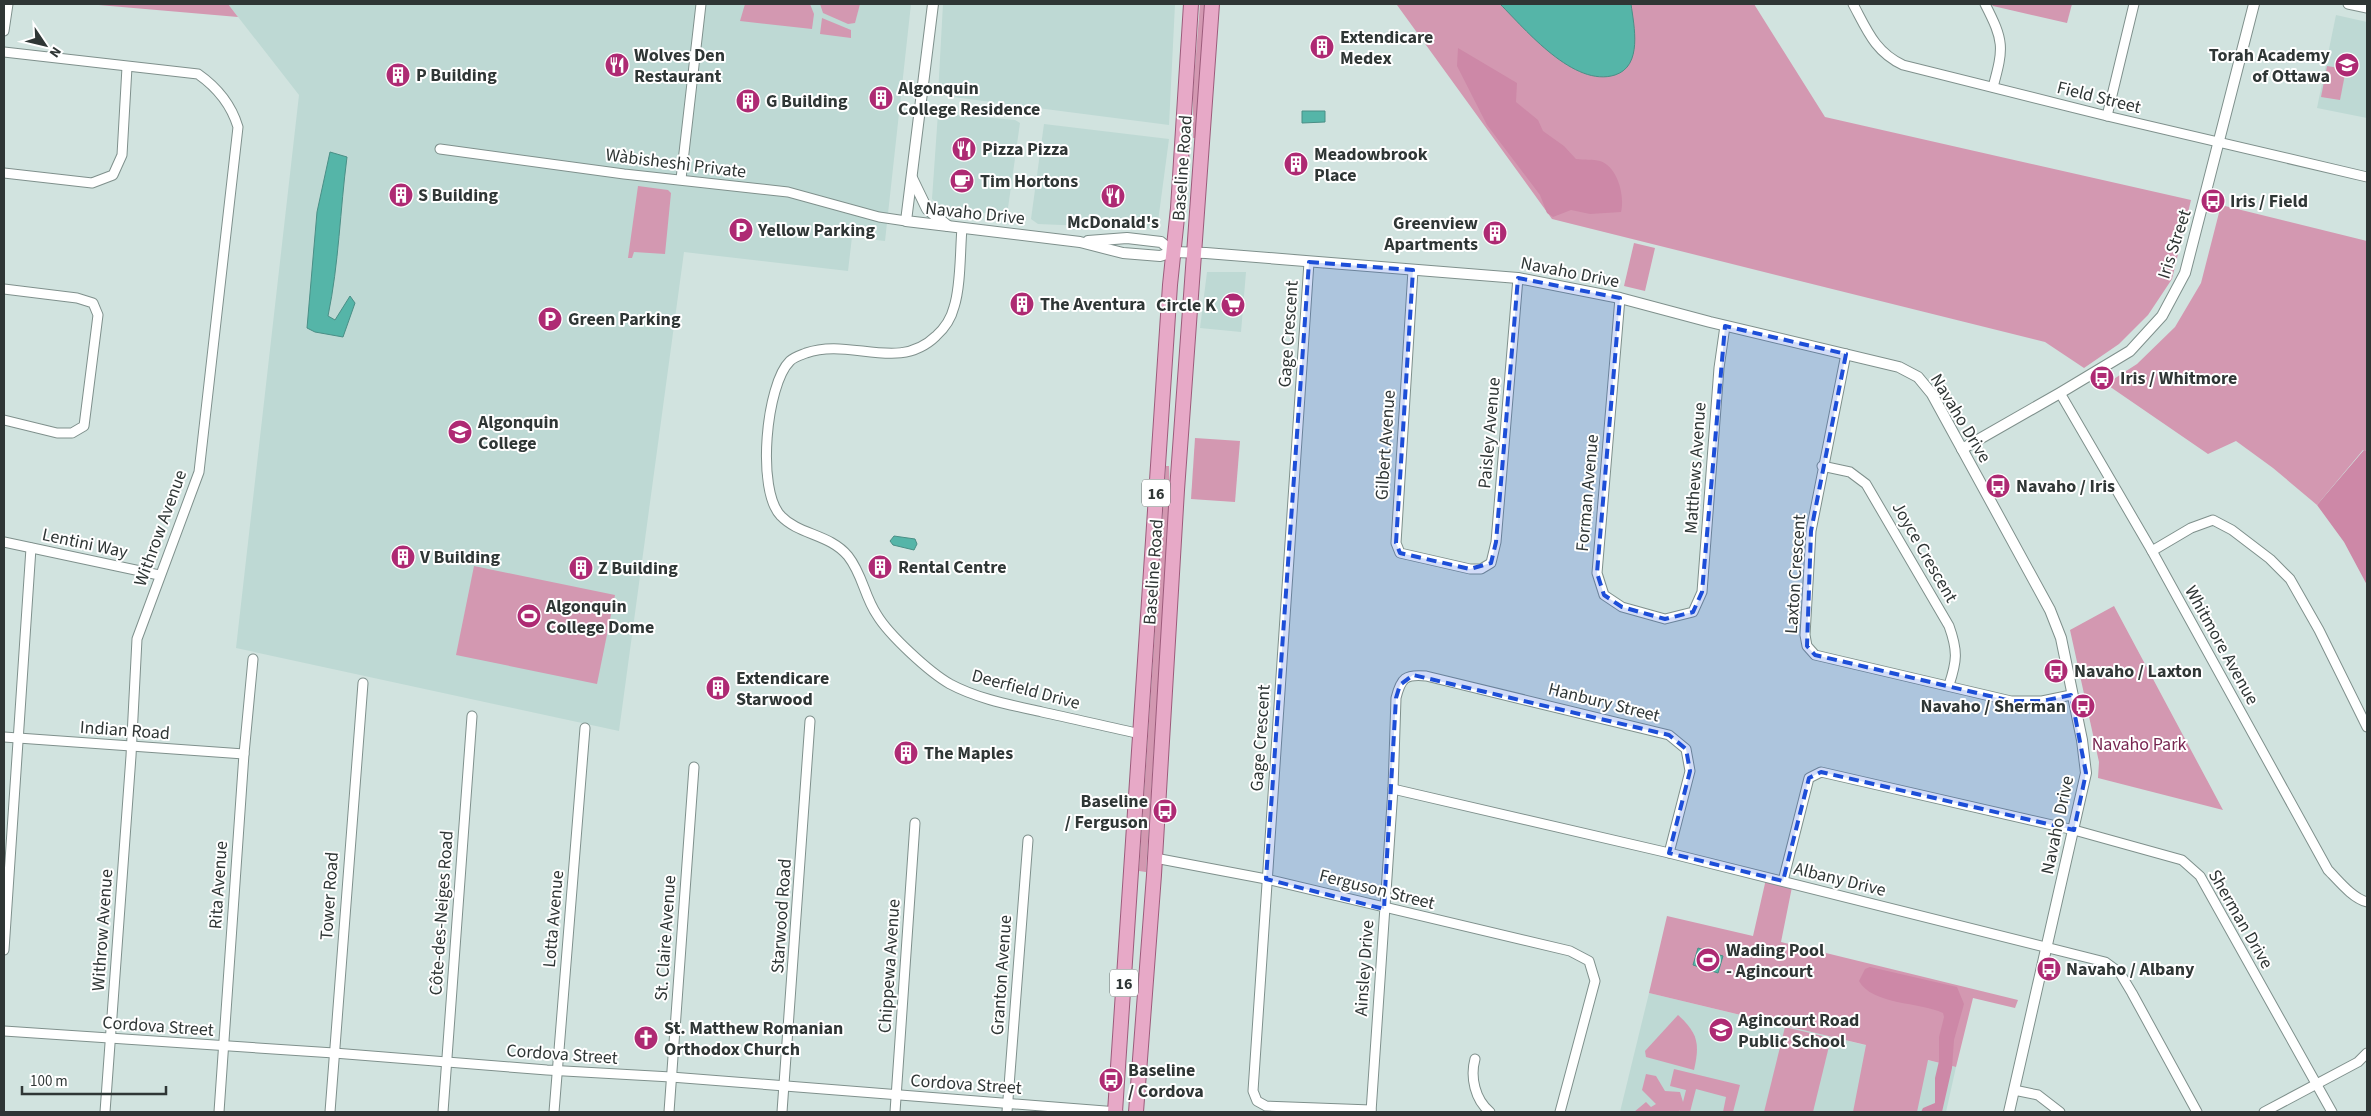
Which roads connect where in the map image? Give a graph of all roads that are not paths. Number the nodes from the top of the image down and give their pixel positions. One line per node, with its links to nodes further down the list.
1 (8, 4): 12 (street)
2 (701, 4): 22 (street)
3 (933, 4): 20 (street, Navaho Drive)
4 (1191, 4): 27 (main road, Baseline Road / 16)
5 (1212, 4): 28 (main road, Baseline Road / 16)
6 (1853, 4): 15 (street, Field Street)
7 (1985, 4): 15 (street)
8 (2134, 4): 16 (street)
9 (2254, 4): 17 (street, Iris Street)
10 (2348, 4): 11 (street)
11 (2367, 8)
12 (4, 31)
13 (4, 52): 14 (street, Withrow Avenue)
14 (126, 68): 19 (street); 44 (street, Withrow Avenue)
15 (1993, 87): 16 (street, Field Street)
16 (2107, 116): 17 (street, Field Street)
17 (2220, 142): 21 (street, Field Street); 36 (street, Iris Street)
18 (440, 149): 22 (street, Wàbisheshì Private)
19 (4, 173)
20 (912, 177): 23 (street, Navaho Drive); 24 (street)
21 (2367, 177)
22 (681, 179): 23 (street, Wàbisheshì Private)
23 (906, 221): 24 (street, Navaho Drive)
24 (948, 226): 25 (street, Navaho Drive)
25 (962, 228): 26 (street, Navaho Drive); 55 (street, Deerfield Drive)
26 (1080, 242): 27 (street, Navaho Drive); 27 (street, Navaho Drive)
27 (1173, 252): 28 (street, Navaho Drive); 55 (main road, Baseline Road / 16)
28 (1195, 254): 29 (street, Navaho Drive); 66 (main road, Baseline Road / 16)
29 (1309, 262): 30 (street, Navaho Drive); 67 (street, Gage Crescent)
30 (1413, 270): 31 (street, Navaho Drive); 43 (street, Gilbert Avenue)
31 (1518, 278): 33 (street, Navaho Drive); 43 (street, Paisley Avenue)
32 (4, 289): 37 (street)
33 (1620, 298): 34 (street, Navaho Drive); 45 (street, Forman Avenue)
34 (1725, 326): 35 (street, Navaho Drive); 45 (street, Matthews Avenue)
35 (1846, 354): 38 (street, Navaho Drive); 39 (street, Laxton Crescent)
36 (2060, 393): 38 (street, Iris Street); 42 (street, Whitmore Avenue)
37 (4, 420)
38 (1962, 449): 50 (street, Navaho Drive)
39 (1822, 466): 49 (street, Joyce Crescent); 49 (street, Laxton Crescent)
40 (4, 542): 41 (street, Lentini Way)
41 (31, 548): 44 (street, Lentini Way); 57 (street)
42 (2152, 551): 53 (street); 69 (street, Whitmore Avenue)
43 (1466, 569)
44 (159, 575): 58 (street, Withrow Avenue)
45 (1693, 612)
46 (253, 659): 59 (street, Rita Avenue)
47 (1406, 678): 61 (street, Ainsley Drive); 65 (street, Hanbury Street)
48 (362, 683): 76 (street, Tower Road)
49 (1948, 685): 50 (street, Laxton Crescent)
50 (2072, 695): 63 (street, Navaho Drive)
51 (472, 716): 79 (street, Côte-des-Neiges Road)
52 (810, 721): 83 (street, Starwood Road)
53 (2367, 727)
54 (585, 728): 80 (street, Lotta Avenue)
55 (1141, 734): 97 (main road, Baseline Road / 16)
56 (4, 738): 57 (street, Indian Road)
57 (18, 739): 58 (street, Indian Road); 72 (street)
58 (132, 747): 59 (street, Indian Road); 74 (street, Withrow Avenue)
59 (244, 754): 75 (street, Rita Avenue)
60 (694, 767): 81 (street, St. Claire Avenue)
61 (1393, 789): 65 (street, Albany Drive); 70 (street, Ainsley Drive)
62 (915, 822): 85 (street, Chippewa Avenue)
63 (2074, 830): 68 (street, Sherman Drive); 71 (street, Navaho Drive); 82 (street, Sherman Drive)
64 (1028, 840): 86 (street, Granton Avenue)
65 (1669, 853): 68 (street, Albany Drive)
66 (1154, 858): 67 (street, Ferguson Street); 98 (main road, Baseline Road / 16)
67 (1266, 879): 70 (street, Ferguson Street); 87 (street, Gage Crescent)
68 (1783, 881): 71 (street, Albany Drive)
69 (2367, 902)
70 (1384, 908): 87 (street, Ainsley Drive); 100 (street, Ferguson Street)
71 (2045, 947): 84 (street, Navaho Drive); 103 (street, Albany Drive)
72 (4, 950)
73 (4, 1031): 74 (street, Cordova Street)
74 (111, 1040): 75 (street, Cordova Street); 88 (street, Withrow Avenue)
75 (224, 1046): 76 (street, Cordova Street); 89 (street, Rita Avenue)
76 (334, 1052): 79 (street, Cordova Street); 90 (street, Tower Road)
77 (2367, 1053): 82 (street)
78 (1475, 1059): 99 (street)
79 (447, 1061): 80 (street, Cordova Street); 91 (street, Côte-des-Neiges Road)
80 (557, 1070): 81 (street, Cordova Street); 92 (street, Lotta Avenue)
81 (671, 1077): 83 (street, Cordova Street); 93 (street, St. Claire Avenue)
82 (2316, 1083): 104 (street); 105 (street, Sherman Drive)
83 (784, 1087): 85 (street, Cordova Street); 94 (street, Starwood Road)
84 (2014, 1090): 101 (street, Navaho Drive); 102 (street)
85 (897, 1096): 86 (street, Cordova Street); 95 (street, Chippewa Avenue)
86 (1008, 1102): 96 (street, Granton Avenue); 97 (street, Cordova Street)
87 (1371, 1111)
88 (105, 1112)
89 (218, 1112)
90 (330, 1112)
91 (443, 1112)
92 (554, 1112)
93 (669, 1112)
94 (782, 1112)
95 (895, 1112)
96 (1007, 1112)
97 (1117, 1112)
98 (1136, 1112)
99 (1490, 1112)
100 (1560, 1112)
101 (2009, 1112)
102 (2060, 1112)
103 (2197, 1112)
104 (2264, 1112)
105 (2332, 1112)

